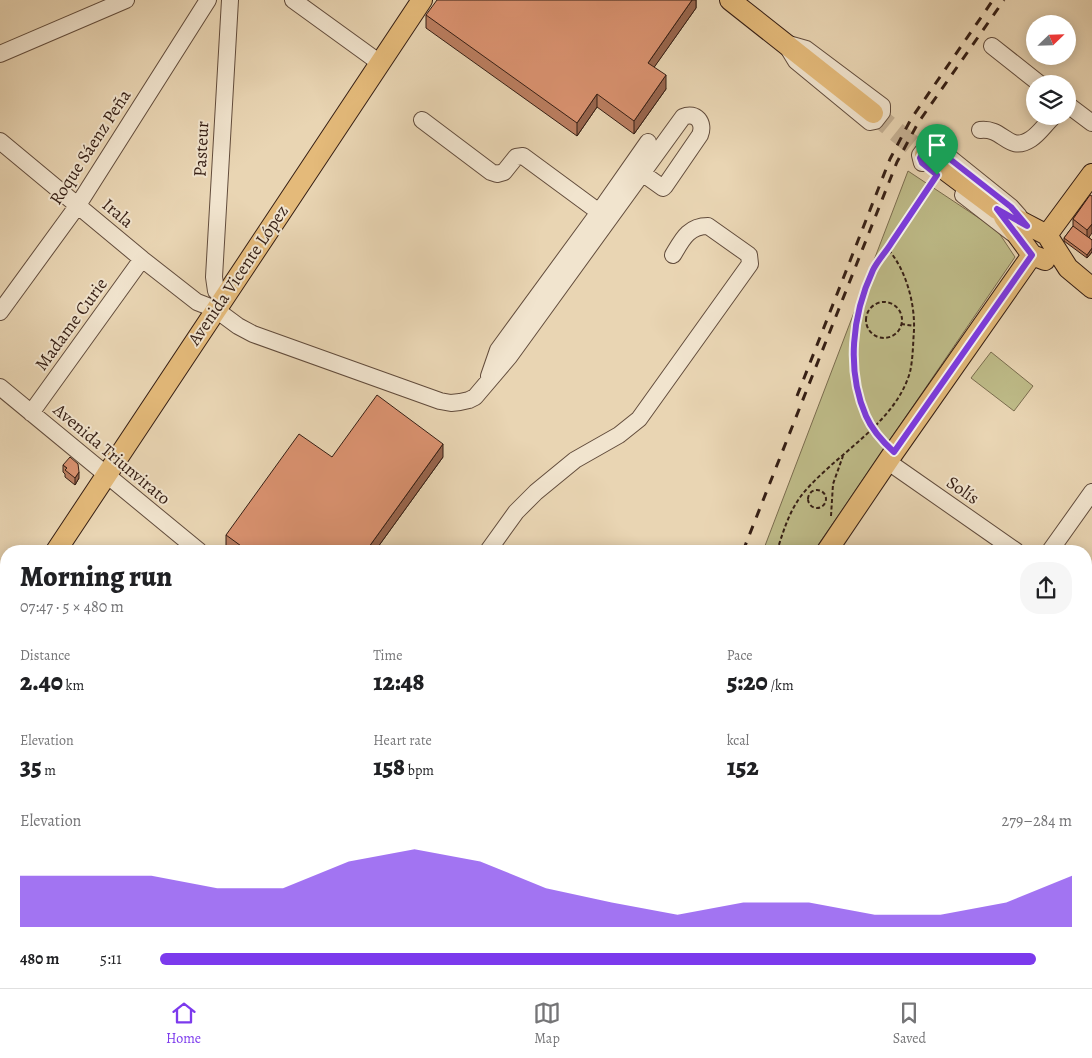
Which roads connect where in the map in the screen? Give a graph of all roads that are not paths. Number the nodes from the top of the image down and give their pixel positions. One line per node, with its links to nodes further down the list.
1 (126, 0): 9 (street)
2 (208, 0): 23 (street, Roque Sáenz Peña)
3 (230, 0): 32 (street, Pasteur)
4 (293, 0): 10 (street)
5 (422, 0): 10 (main road, Avenida Vicente López)
6 (730, 0): 7 (main road)
7 (785, 43): 7 (street); 13 (main road)
8 (992, 46): 11 (street)
9 (0, 54)
10 (380, 63): 32 (main road, Avenida Vicente López)
11 (1029, 75)
12 (1076, 111): 15 (street)
13 (873, 112)
14 (422, 120): 24 (street)
15 (1092, 124)
16 (1045, 125): 17 (street)
17 (980, 130)
18 (0, 141): 23 (street, Irala)
19 (648, 142): 24 (street)
20 (925, 154): 25 (main road)
21 (642, 173): 35 (street, Irala)
22 (1092, 174): 26 (main road)
23 (78, 206): 29 (street, Irala); 33 (street, Roque Sáenz Peña)
24 (599, 212): 35 (street)
25 (1024, 232): 25 (street); 26 (main road); 28 (main road)
26 (1047, 235): 30 (main road)
27 (673, 255): 42 (street)
28 (1032, 255): 30 (main road); 37 (main road)
29 (142, 259): 32 (street, Irala); 36 (street, Madame Curie)
30 (1068, 268): 31 (main road)
31 (1092, 288)
32 (220, 303): 35 (street, Irala); 38 (main road, Avenida Vicente López)
33 (0, 312)
34 (0, 387): 36 (street, Avenida Triunvirato)
35 (484, 387)
36 (31, 413): 38 (street, Avenida Triunvirato)
37 (891, 456): 43 (main road); 44 (street, Solís)
38 (106, 475): 40 (main road, Avenida Vicente López); 41 (street, Avenida Triunvirato)
39 (1092, 492): 45 (street)
40 (60, 545)
41 (192, 545)
42 (492, 545)
43 (832, 545)
44 (1008, 545)
45 (1054, 545)

